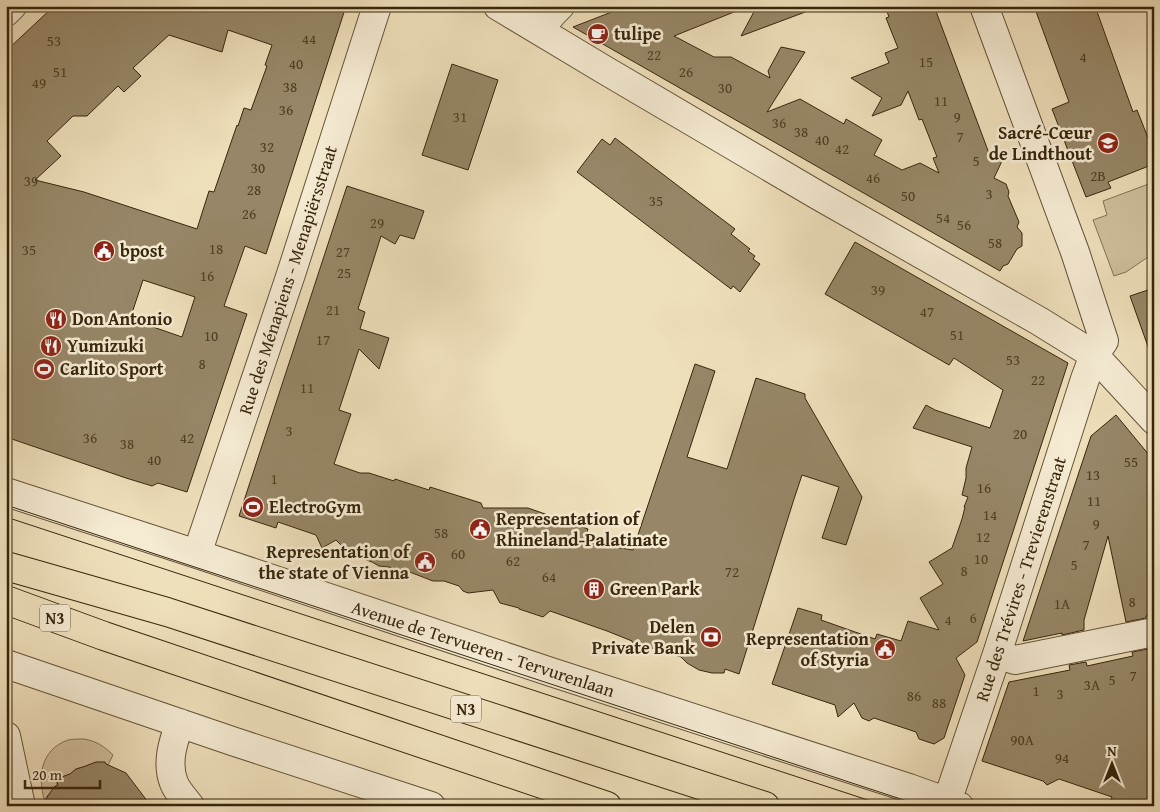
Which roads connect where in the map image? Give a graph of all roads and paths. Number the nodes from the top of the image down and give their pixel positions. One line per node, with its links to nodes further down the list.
1 (12, 6): 6 (street)
2 (377, 6): 12 (street, Rue des Ménapiens - Menapiërsstraat)
3 (498, 6): 7 (street)
4 (560, 6): 7 (street)
5 (984, 6): 8 (street, Rue des Trévires - Trevierenstraat)
6 (6, 12)
7 (539, 30): 8 (street)
8 (1094, 355): 9 (street); 19 (street, Rue des Trévires - Trevierenstraat)
9 (1154, 420)
10 (6, 492): 12 (street, Avenue de Tervueren - Tervurenlaan)
11 (6, 547): 15 (highway)
12 (197, 554): 23 (street, Avenue de Tervueren - Tervurenlaan)
13 (6, 566): 15 (highway, N3)
14 (6, 600): 18 (highway, N3)
15 (167, 612): 28 (highway, N3)
16 (6, 616): 18 (highway)
17 (1154, 632): 19 (street)
18 (104, 636): 27 (highway, N3)
19 (997, 654): 23 (street, Rue des Trévires - Trevierenstraat)
20 (8, 671): 21 (street)
21 (180, 723): 25 (street); 26 (street)
22 (6, 736): 24 (street)
23 (953, 804)
24 (21, 806)
25 (190, 806)
26 (431, 806)
27 (607, 806)
28 (765, 806)

